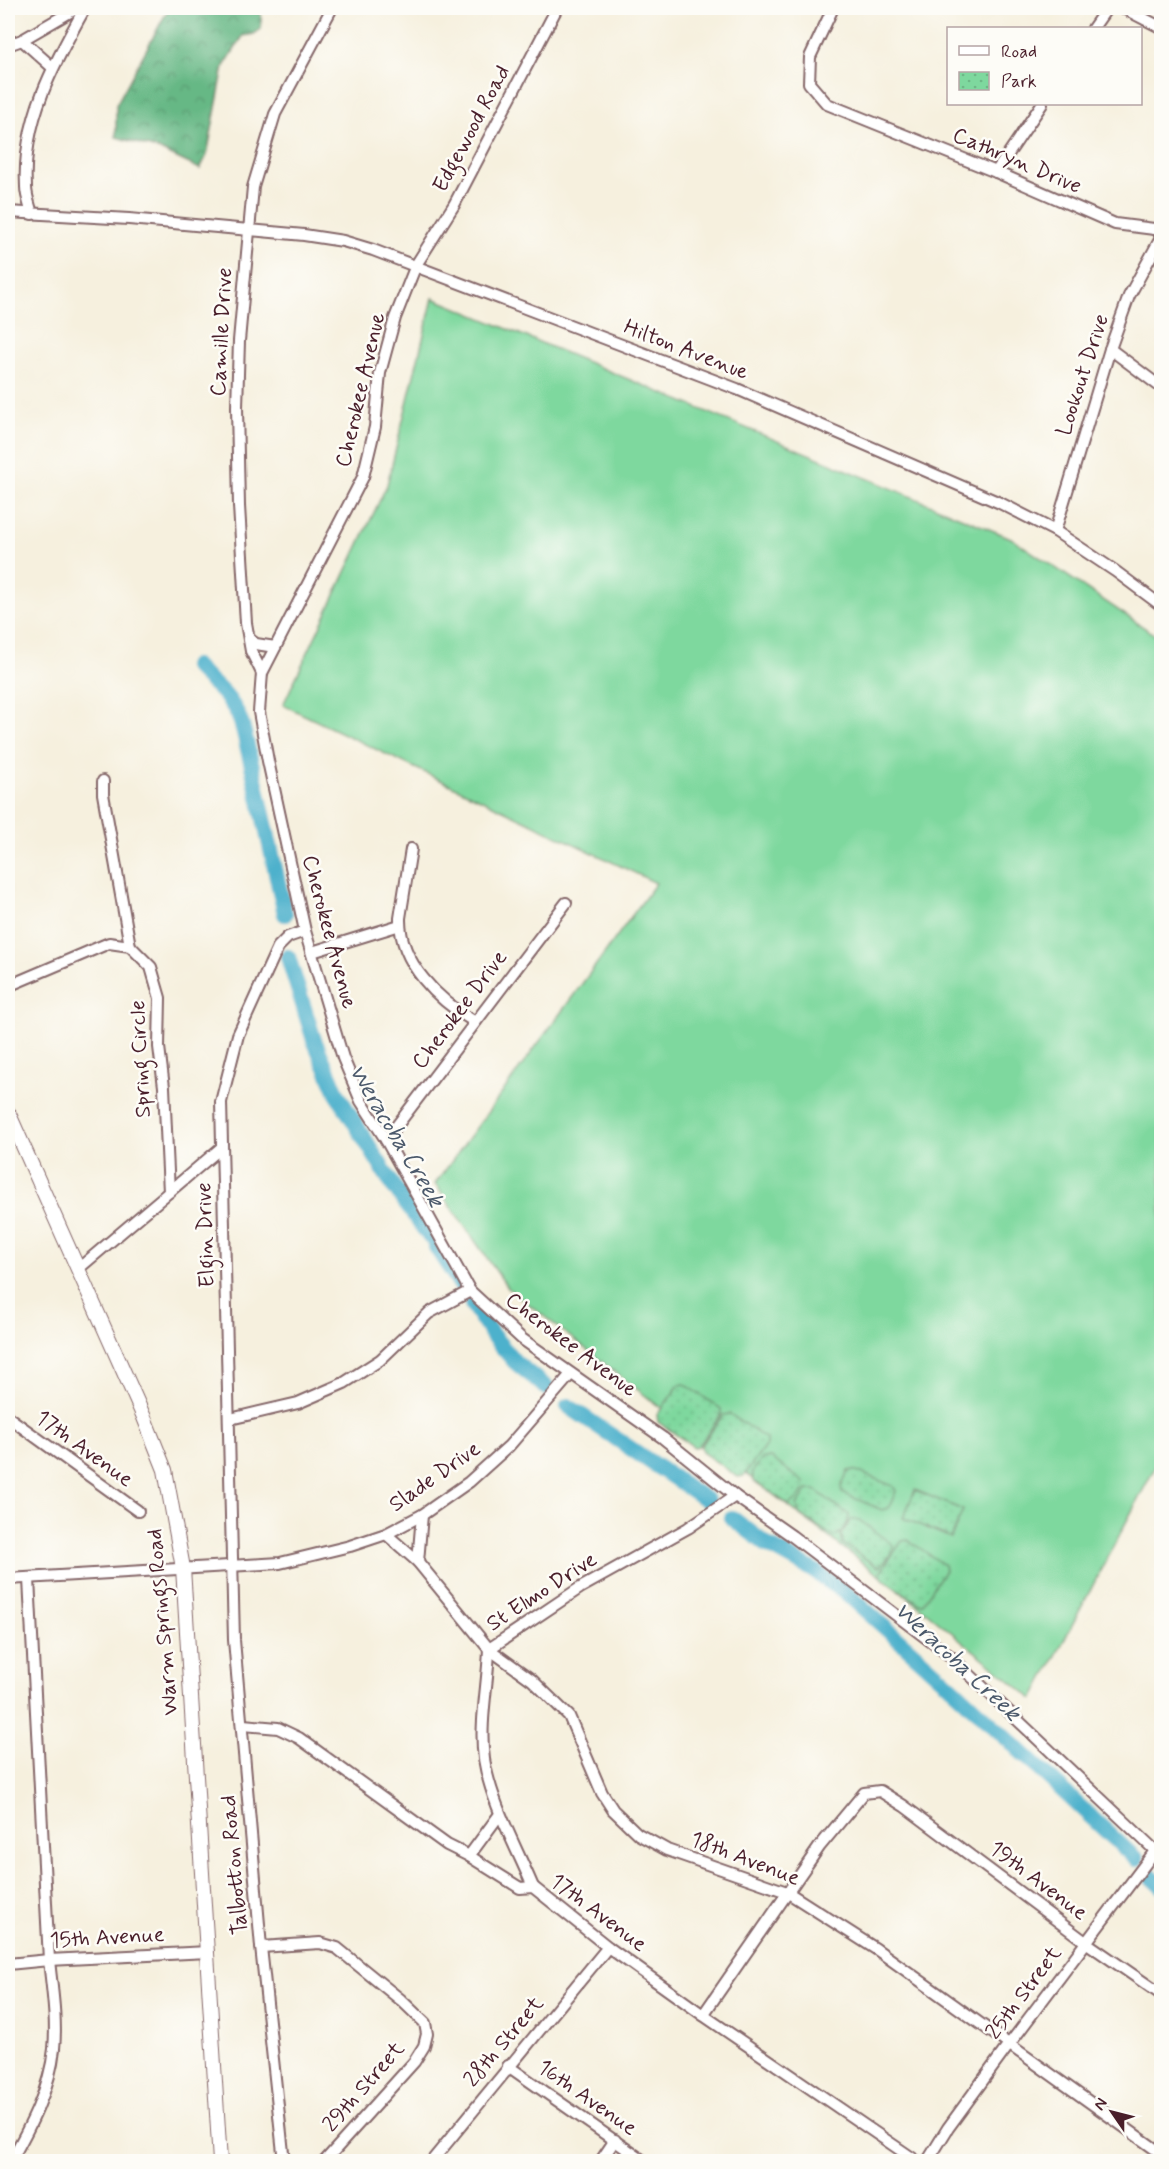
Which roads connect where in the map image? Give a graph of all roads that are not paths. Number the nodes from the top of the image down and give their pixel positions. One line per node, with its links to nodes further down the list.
1 (77, 8): 10 (street)
2 (85, 8): 12 (street)
3 (332, 8): 17 (street, Camille Drive)
4 (557, 8): 20 (street, Edgewood Road)
5 (833, 8): 14 (street, Cathryn Drive)
6 (1107, 8): 8 (street)
7 (1123, 8): 9 (street)
8 (1094, 27)
9 (1161, 28)
10 (22, 40): 11 (street); 12 (street)
11 (8, 45)
12 (52, 67): 16 (street)
13 (1041, 105): 14 (street)
14 (996, 172): 18 (street, Cathryn Drive)
15 (8, 212): 16 (street, Hilton Avenue)
16 (32, 214): 17 (street, Hilton Avenue)
17 (248, 230): 20 (street, Hilton Avenue); 25 (street, Camille Drive)
18 (1161, 230)
19 (1161, 236): 21 (street, Lookout Drive)
20 (416, 266): 23 (street, Hilton Avenue); 26 (street, Cherokee Avenue)
21 (1110, 349): 22 (street); 23 (street, Lookout Drive)
22 (1161, 388)
23 (1055, 531): 24 (street, Hilton Avenue)
24 (1161, 606)
25 (249, 639): 26 (street); 27 (street, Camille Drive)
26 (275, 647): 27 (street, Cherokee Avenue)
27 (262, 674): 32 (street, Cherokee Avenue)
28 (103, 781): 33 (street)
29 (411, 849): 31 (street)
30 (566, 903): 36 (street, Cherokee Drive)
31 (400, 925): 34 (street); 36 (street)
32 (305, 931): 34 (street, Cherokee Avenue); 39 (street, Elgin Drive)
33 (130, 946): 35 (street); 40 (street, Spring Circle)
34 (312, 952): 38 (street, Cherokee Avenue)
35 (8, 986)
36 (475, 1022): 38 (street, Cherokee Drive)
37 (8, 1112): 41 (main road, Warm Springs Road)
38 (386, 1140): 42 (street, Cherokee Avenue)
39 (222, 1147): 40 (street); 45 (street, Elgin Drive)
40 (169, 1192): 41 (street)
41 (78, 1269): 52 (main road, Warm Springs Road)
42 (470, 1291): 43 (street, Cherokee Avenue); 45 (street)
43 (571, 1374): 46 (street, Cherokee Avenue); 48 (street, Slade Drive)
44 (8, 1417): 47 (street, 17th Avenue)
45 (230, 1419): 51 (street, Elgin Drive)
46 (735, 1496): 55 (street, St Elmo Drive); 58 (street, Cherokee Avenue)
47 (138, 1511)
48 (422, 1515): 49 (street, Slade Drive); 50 (street)
49 (386, 1534): 50 (street, 18th Avenue); 51 (street, Slade Drive)
50 (418, 1562): 55 (street, 18th Avenue)
51 (232, 1564): 52 (street, Slade Drive); 56 (street, Talbotton Road)
52 (183, 1568): 54 (street, Slade Drive); 65 (main road, Warm Springs Road)
53 (8, 1579): 54 (street, Slade Drive)
54 (29, 1579): 66 (street)
55 (489, 1649): 57 (street, St Elmo Drive); 61 (street, 18th Avenue)
56 (243, 1725): 59 (street, 17th Avenue); 63 (street, Talbotton Road)
57 (500, 1814): 59 (street); 60 (street, St Elmo Drive)
58 (1158, 1854): 62 (street, 25th Street)
59 (469, 1856): 60 (street, 17th Avenue)
60 (533, 1887): 64 (street, 17th Avenue)
61 (787, 1892): 62 (street, 19th Avenue); 69 (street); 70 (street, 18th Avenue)
62 (1087, 1942): 68 (street, 19th Avenue); 70 (street, 25th Street)
63 (261, 1947): 76 (street, Talbotton Road); 77 (street, 29th Street)
64 (608, 1947): 69 (street, 17th Avenue); 71 (street, 28th Street)
65 (208, 1952): 66 (street, 15th Avenue); 75 (main road, Warm Springs Road)
66 (49, 1960): 67 (street, 15th Avenue); 74 (street)
67 (8, 1964)
68 (1161, 1995)
69 (703, 2015): 81 (street, 17th Avenue)
70 (1008, 2046): 73 (street, 18th Avenue); 82 (street, 25th Street)
71 (508, 2066): 72 (street, 16th Avenue); 78 (street, 28th Street)
72 (615, 2140): 79 (street); 80 (street, 16th Avenue)
73 (1161, 2154)
74 (10, 2162)
75 (220, 2162)
76 (284, 2162)
77 (324, 2162)
78 (431, 2162)
79 (600, 2162)
80 (645, 2162)
81 (918, 2162)
82 (927, 2162)

